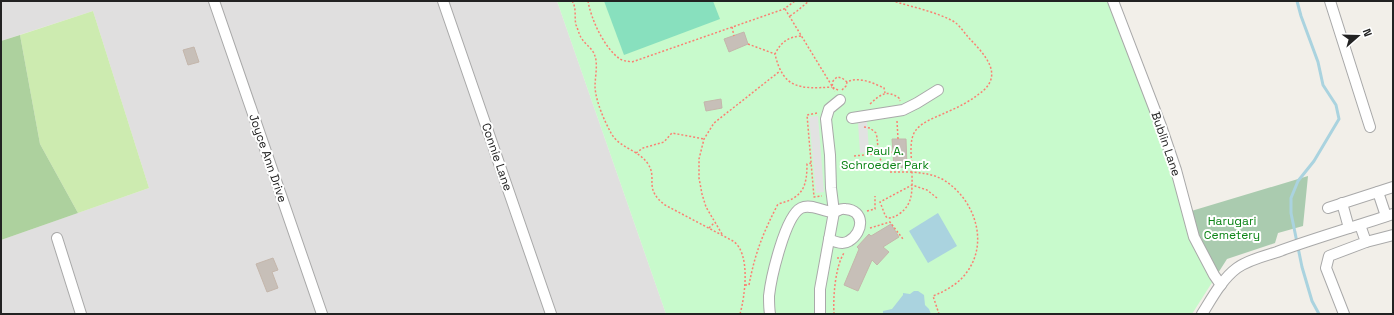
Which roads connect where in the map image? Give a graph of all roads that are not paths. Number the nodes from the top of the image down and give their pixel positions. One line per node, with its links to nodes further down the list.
1 (214, 1): 23 (street, Joyce Ann Drive)
2 (443, 1): 24 (street, Connie Lane)
3 (1113, 1): 21 (street, Bublin Lane)
4 (1330, 1): 8 (street)
5 (938, 90): 7 (street)
6 (840, 100): 13 (street)
7 (852, 118)
8 (1370, 127)
9 (1393, 187): 10 (street)
10 (1378, 192): 11 (street); 14 (street)
11 (1342, 203): 12 (street); 16 (street)
12 (1328, 208)
13 (834, 212): 19 (street); 19 (street); 25 (street)
14 (1390, 215): 15 (street)
15 (1360, 225): 16 (street); 20 (street)
16 (1349, 228): 21 (street)
17 (1393, 235): 20 (street)
18 (57, 238): 22 (street)
19 (829, 239): 26 (street)
20 (1366, 242): 28 (street)
21 (1221, 285): 27 (street)
22 (81, 314)
23 (322, 314)
24 (551, 314)
25 (770, 314)
26 (820, 314)
27 (1202, 314)
28 (1344, 314)

